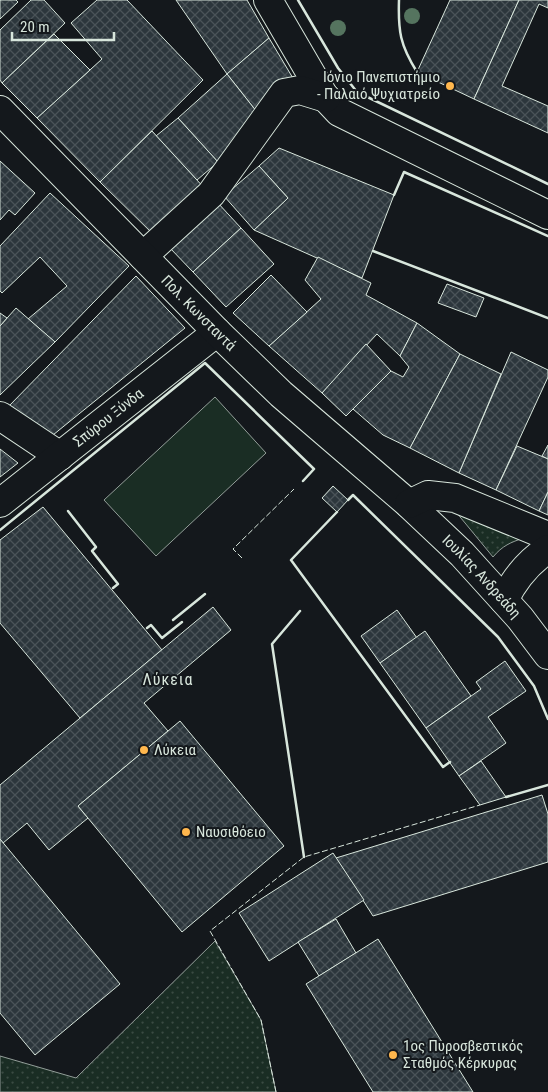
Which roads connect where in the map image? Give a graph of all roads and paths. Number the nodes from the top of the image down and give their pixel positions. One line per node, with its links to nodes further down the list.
1 (268, 0): 2 (main road)
2 (326, 98): 4 (main road); 5 (main road)
3 (0, 110): 5 (main road, Πολ. Κωνσταντά)
4 (548, 215)
5 (143, 256): 6 (main road, Πολ. Κωνσταντά)
6 (216, 332): 8 (main road, Σπύρου Ξύνδα); 10 (main road, Πολ. Κωνσταντά)
7 (0, 416): 8 (main road)
8 (60, 456): 9 (main road, Σπύρου Ξύνδα)
9 (0, 503)
10 (409, 504): 11 (main road); 13 (main road, Ιουλίας Ανδρεάδη)
11 (548, 536)
12 (548, 549): 13 (main road)
13 (504, 600): 14 (main road, Ιουλίας Ανδρεάδη)
14 (548, 655)

